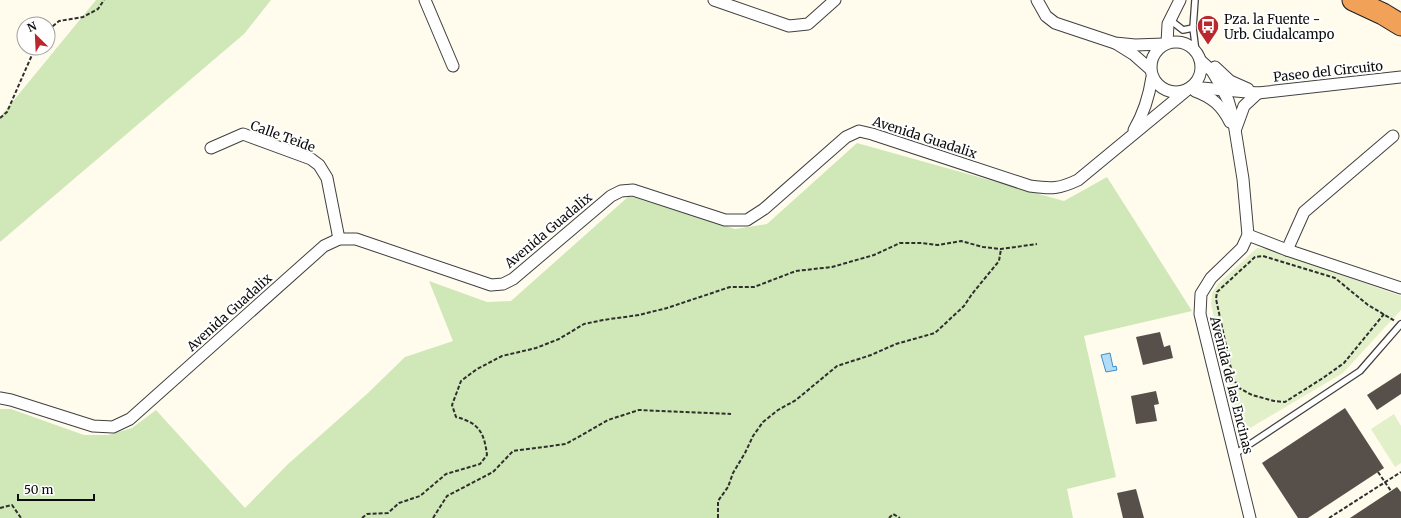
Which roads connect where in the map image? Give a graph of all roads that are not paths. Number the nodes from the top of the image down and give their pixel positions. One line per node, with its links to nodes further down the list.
1 (425, 0): 16 (street)
2 (714, 0): 3 (street)
3 (835, 0)
4 (1037, 0): 13 (street)
5 (1180, 0): 14 (street)
6 (1185, 0): 9 (street)
7 (1195, 0): 11 (lane)
8 (1351, 0): 10 (highway); 12 (street)
9 (1174, 23): 11 (lane); 14 (street)
10 (1401, 25)
11 (1193, 28): 15 (lane)
12 (1401, 34)
13 (1115, 43): 14 (street); 17 (street)
14 (1167, 43): 15 (street); 17 (street)
15 (1198, 56): 19 (street); 20 (street); 21 (street, Paseo del Circuito)
16 (453, 66)
17 (1151, 73): 19 (street); 23 (street, Avenida Guadalix)
18 (1401, 77): 21 (street, Paseo del Circuito)
19 (1189, 89): 20 (street, Paseo del Circuito); 22 (street); 23 (street, Avenida Guadalix)
20 (1224, 90): 21 (street, Paseo del Circuito); 22 (street)
21 (1258, 93): 22 (street)
22 (1235, 132): 26 (street)
23 (1130, 136): 27 (street, Avenida Guadalix)
24 (1393, 136): 28 (street)
25 (210, 148): 27 (street, Calle Teide)
26 (1248, 235): 28 (street); 32 (street, Avenida de las Encinas)
27 (339, 238): 31 (street, Avenida Guadalix)
28 (1288, 250): 29 (street)
29 (1401, 288)
30 (1401, 324): 32 (lane)
31 (0, 398)
32 (1235, 454): 33 (street, Avenida de las Encinas)
33 (1250, 518)

